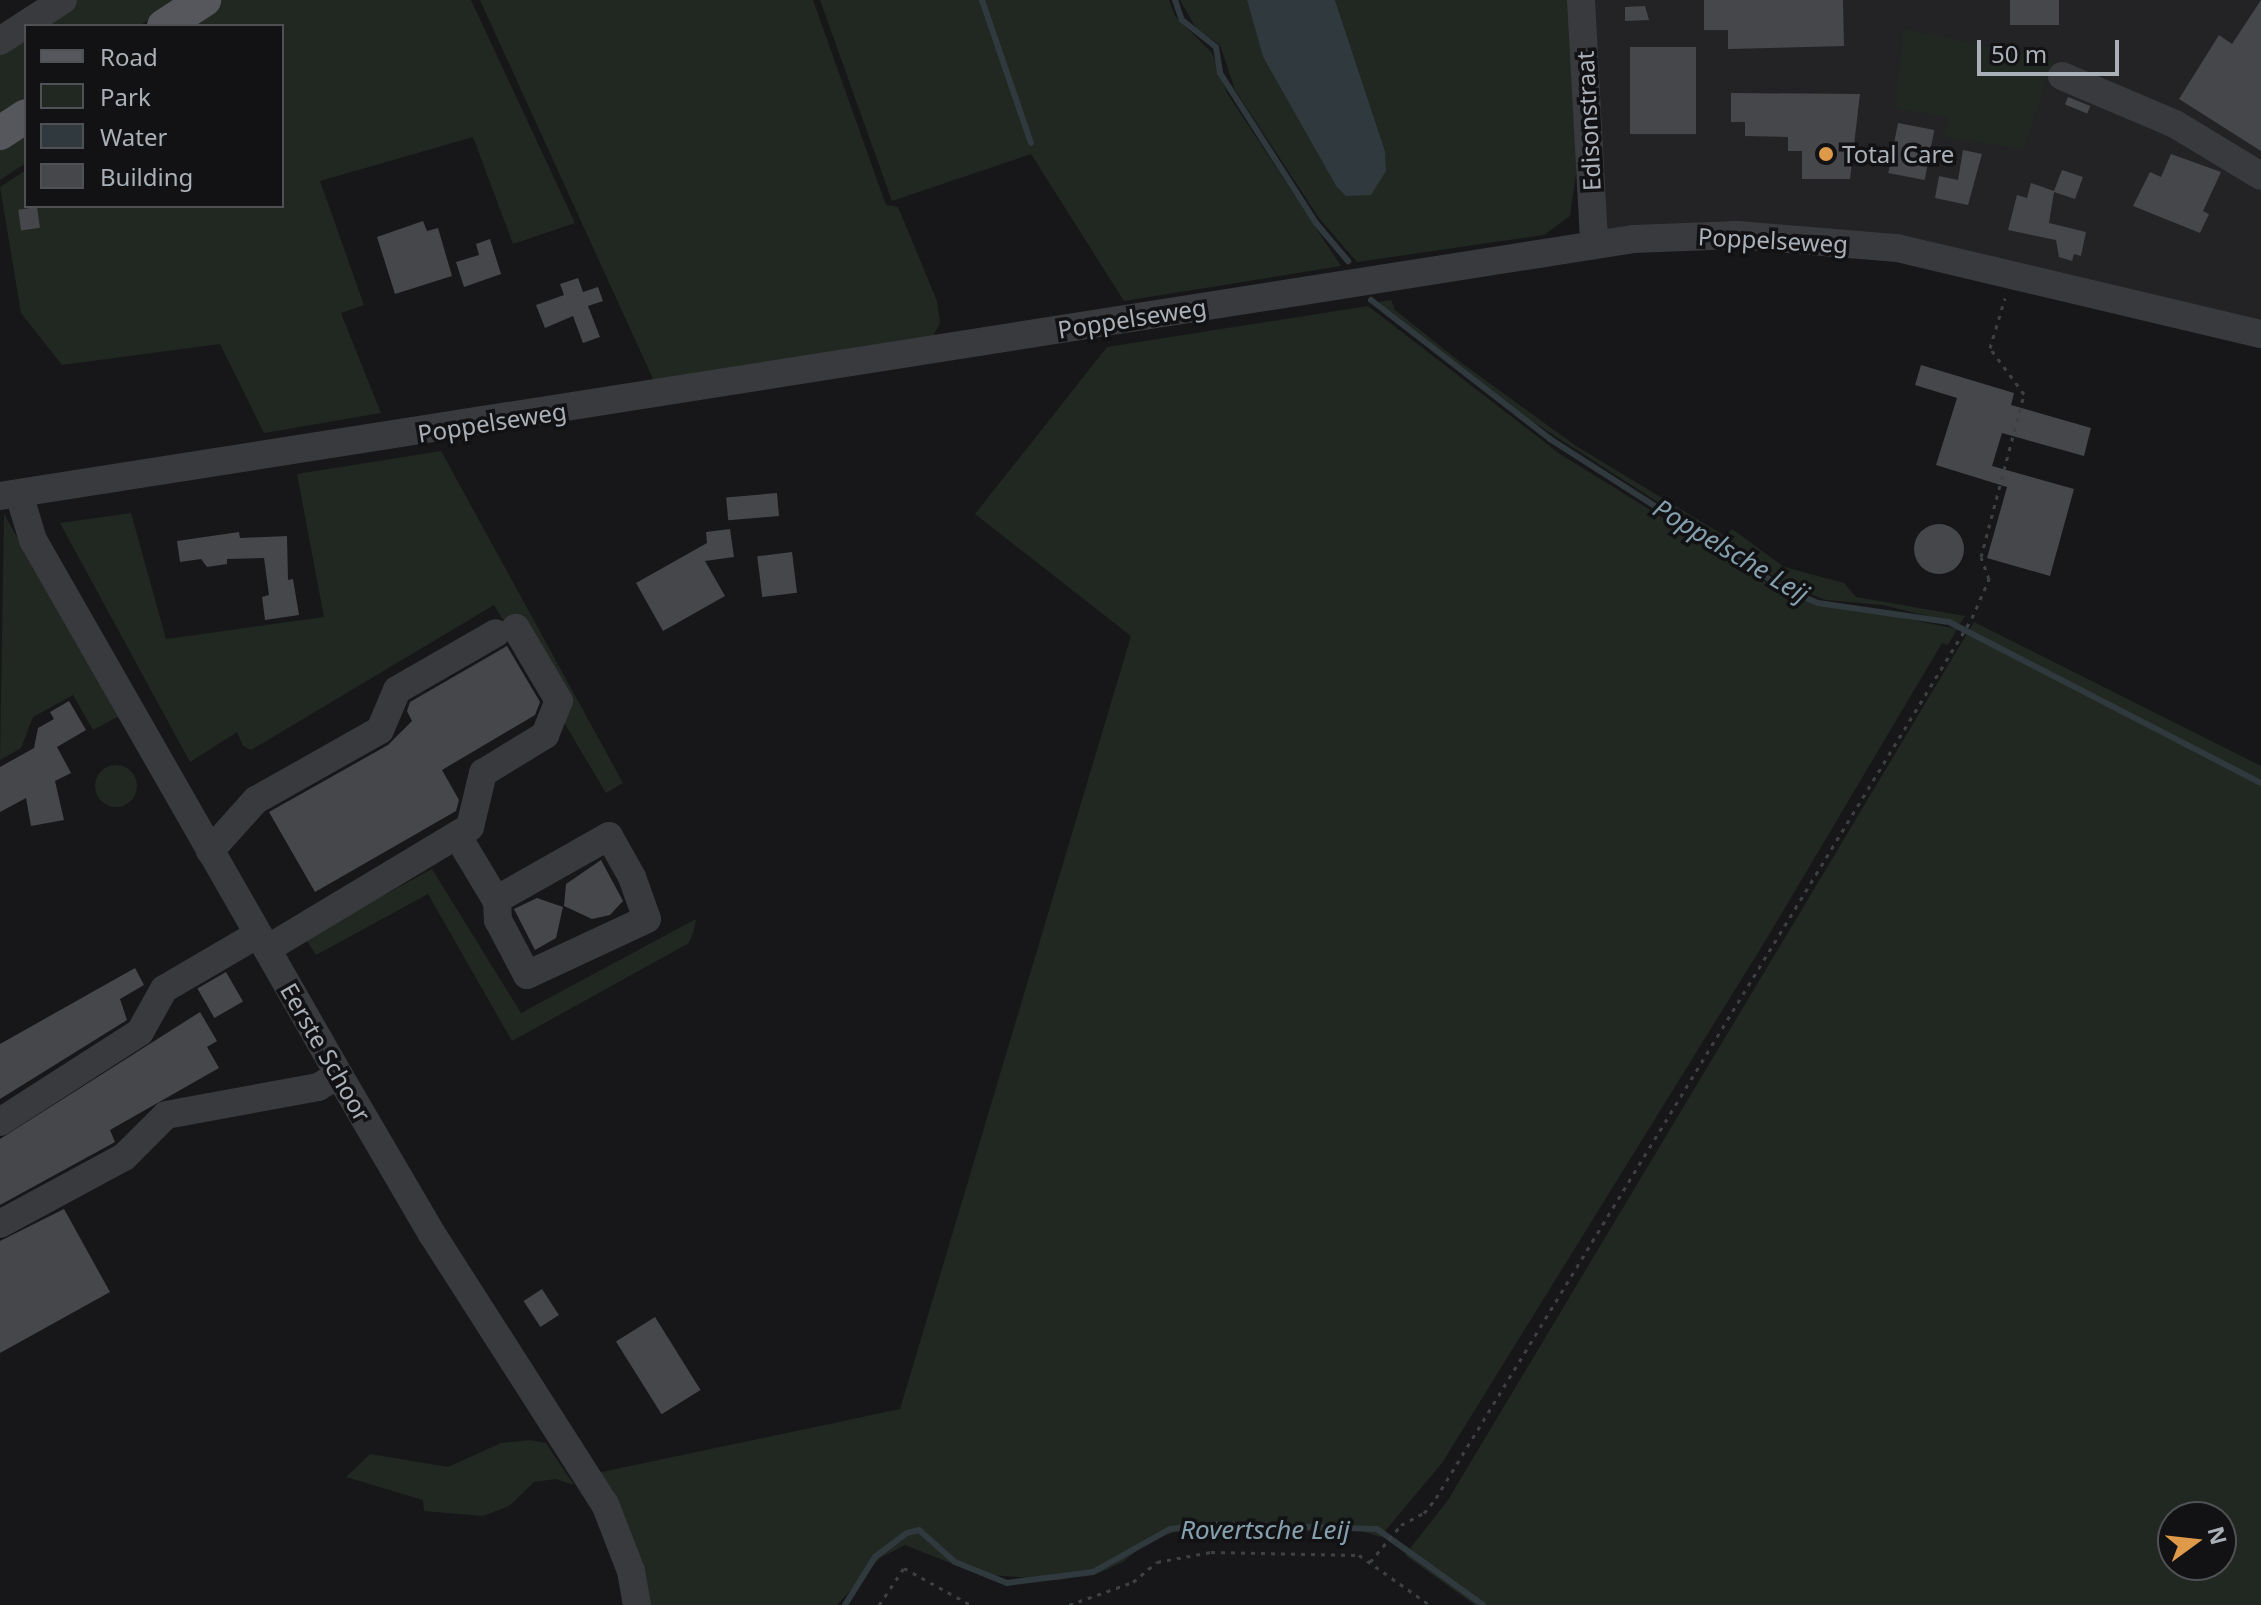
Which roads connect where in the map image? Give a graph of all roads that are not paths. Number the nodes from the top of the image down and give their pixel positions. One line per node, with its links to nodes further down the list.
1 (63, 0): 4 (street)
2 (204, 0): 5 (main road)
3 (1581, 0): 12 (street, Edisonstraat)
4 (26, 24)
5 (167, 24)
6 (24, 25): 7 (street)
7 (0, 41)
8 (2062, 76): 11 (street)
9 (24, 117): 10 (main road)
10 (0, 133)
11 (2261, 176)
12 (1594, 242): 13 (street, Poppelseweg); 14 (street, Poppelseweg)
13 (2261, 334)
14 (9, 495): 16 (street, Eerste Schoor)
15 (457, 835): 16 (street); 17 (street); 18 (street)
16 (210, 851): 18 (street, Eerste Schoor)
17 (496, 900): 17 (street)
18 (262, 942): 19 (street, Eerste Schoor); 20 (street)
19 (339, 1075): 21 (street); 22 (street, Eerste Schoor)
20 (0, 1122)
21 (0, 1224)
22 (637, 1605)

